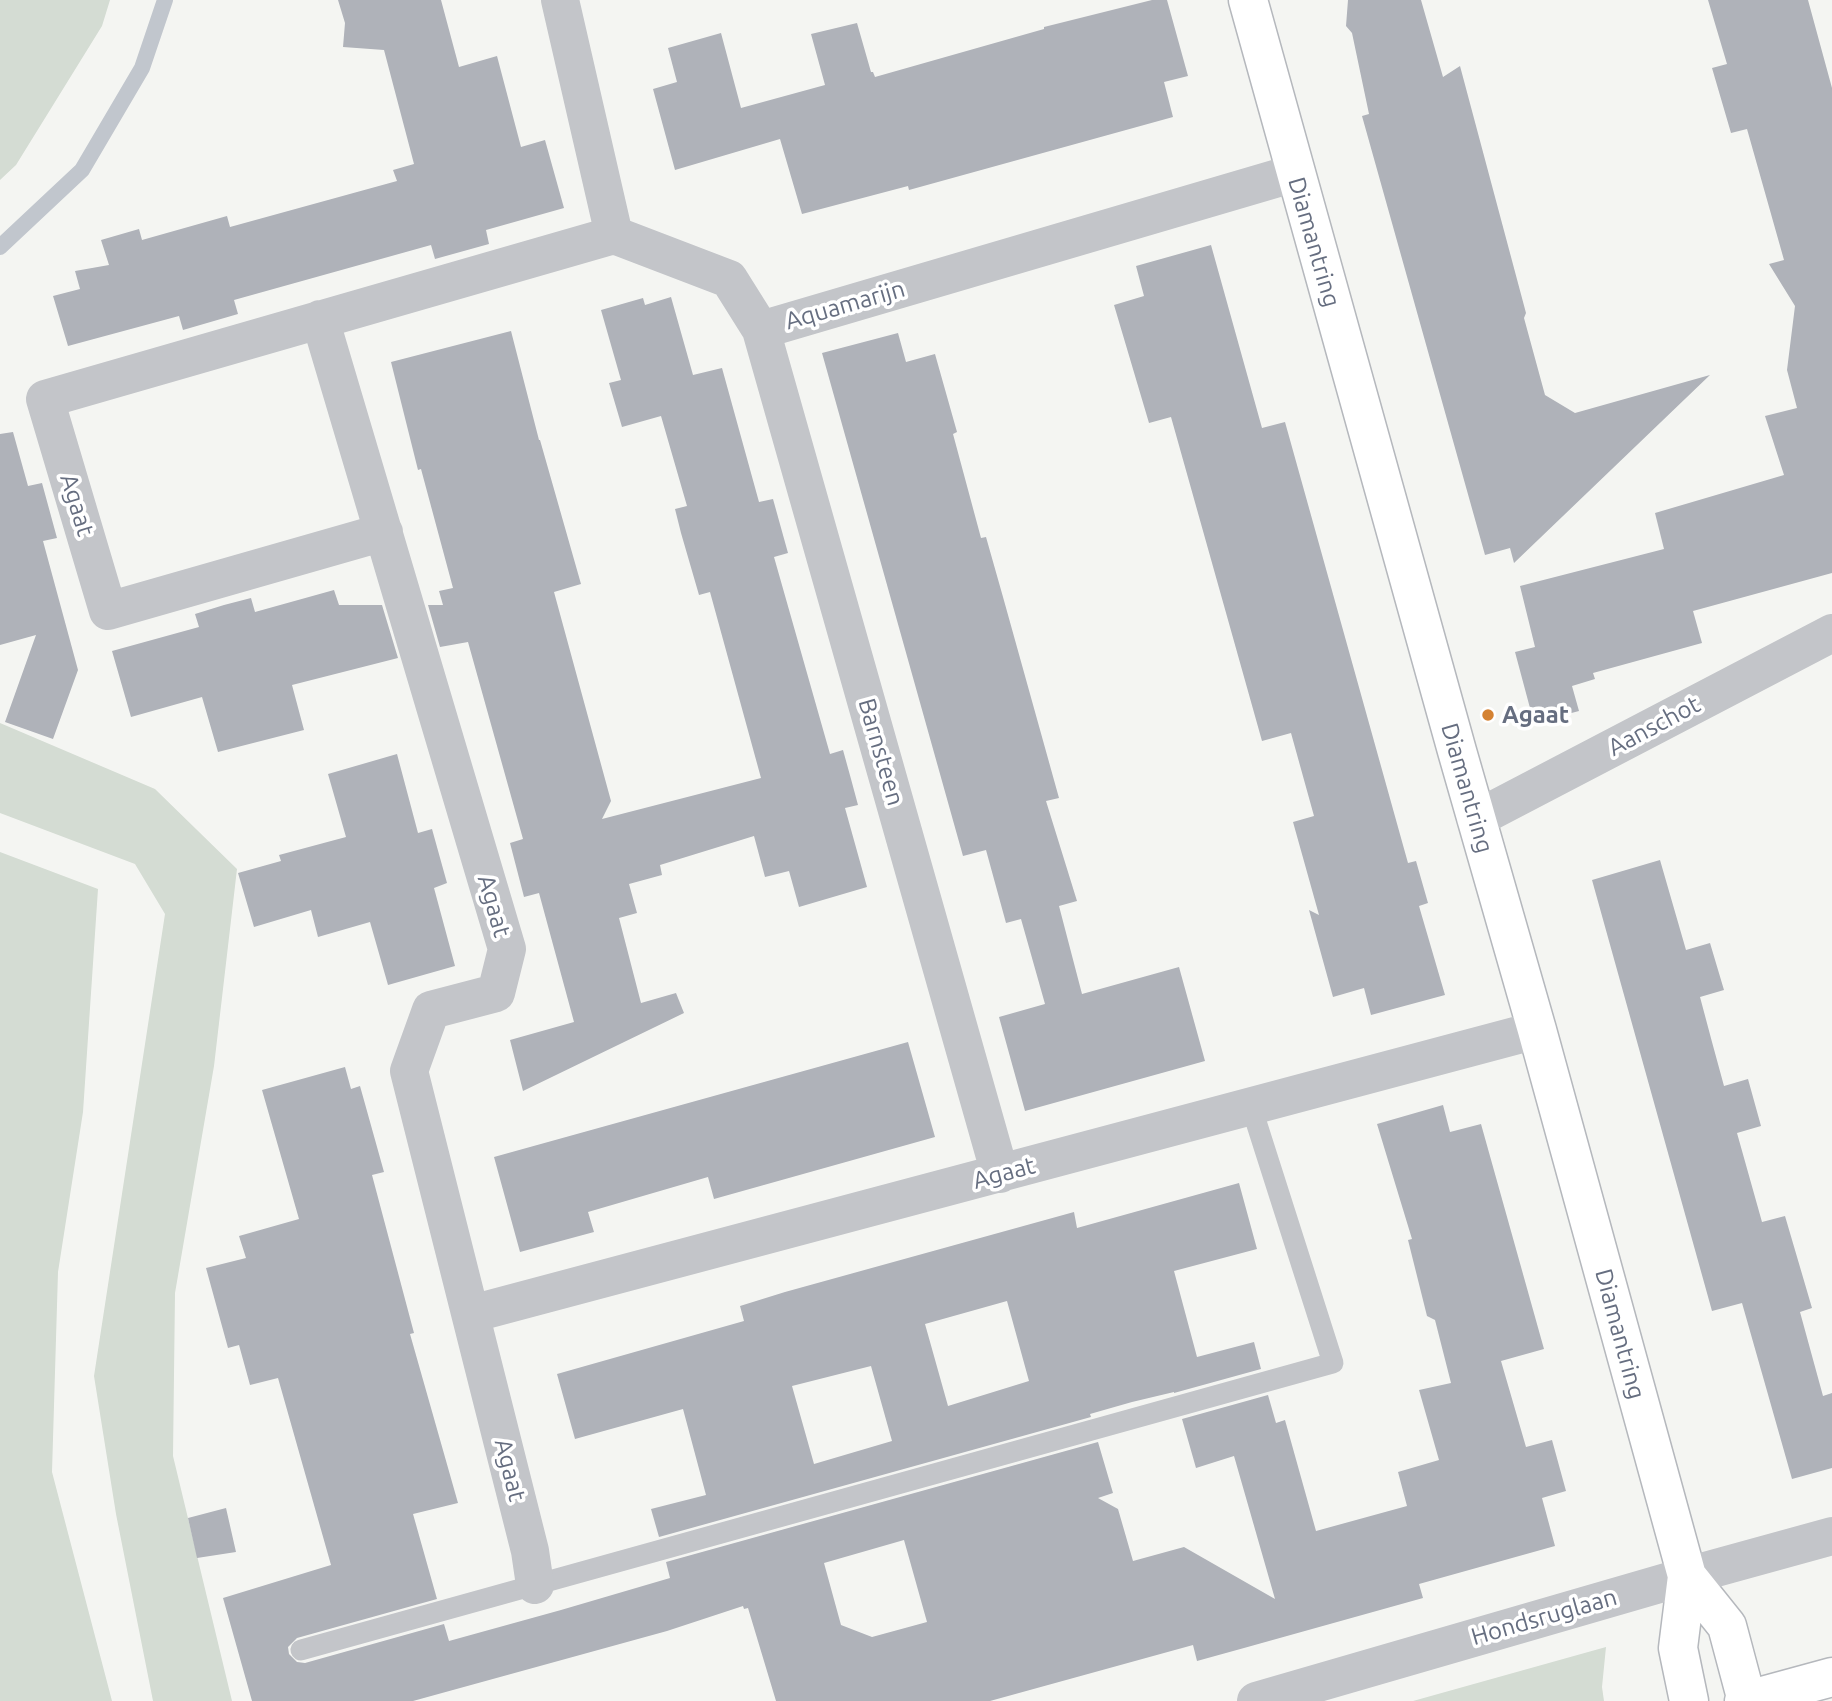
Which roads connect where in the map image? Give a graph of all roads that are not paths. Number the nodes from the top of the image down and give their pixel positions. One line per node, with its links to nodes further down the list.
1 (559, 0): 4 (street)
2 (1248, 0): 3 (street, Diamantring)
3 (1295, 173): 6 (street, Aquamarijn); 9 (street, Diamantring)
4 (614, 235): 5 (street, Agaat); 6 (street, Aquamarijn)
5 (320, 319): 7 (street, Agaat); 7 (street, Agaat)
6 (761, 330): 12 (street, Barnsteen)
7 (384, 532): 13 (street, Agaat)
8 (1832, 633): 9 (street, Aanschot)
9 (1476, 819): 10 (street, Diamantring)
10 (1537, 1030): 11 (street, Agaat); 15 (street, Diamantring)
11 (1251, 1106): 12 (street, Agaat); 16 (lane)
12 (1000, 1174): 13 (street, Agaat)
13 (471, 1314): 16 (street, Agaat)
14 (1832, 1536): 15 (street, Hondsruglaan)
15 (1686, 1576): 19 (street, Hondsruglaan); 20 (street, Diamantring); 21 (street, Diamantring)
16 (535, 1585): 17 (lane)
17 (301, 1650)
18 (1832, 1677): 21 (street)
19 (1256, 1701)
20 (1689, 1701)
21 (1746, 1701)

